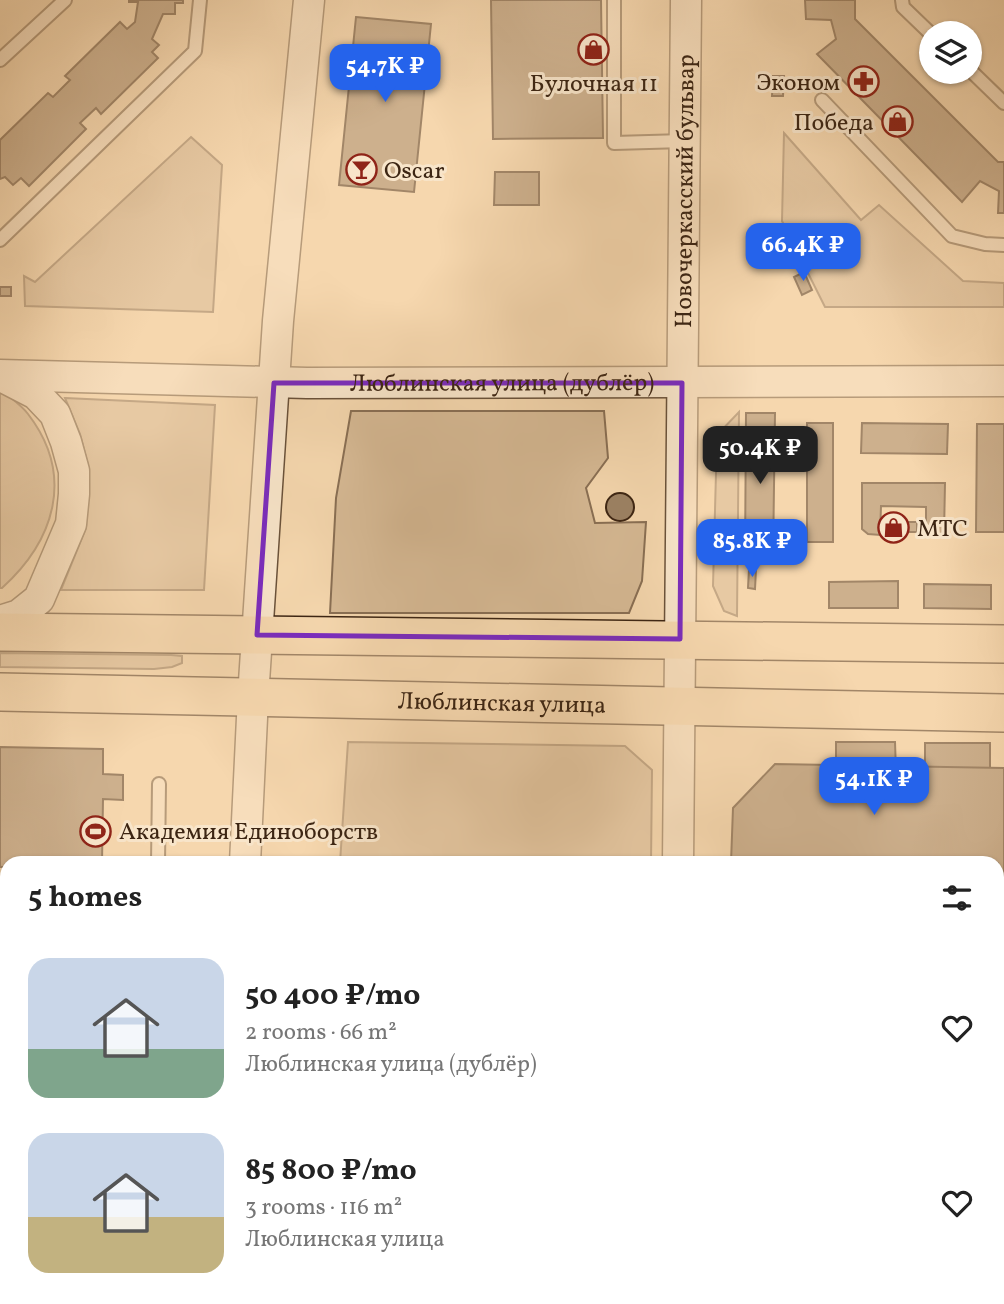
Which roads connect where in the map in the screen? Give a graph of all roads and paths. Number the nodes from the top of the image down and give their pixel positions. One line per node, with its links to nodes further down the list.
1 (65, 0): 8 (lane)
2 (200, 0): 13 (lane)
3 (309, 0): 17 (street)
4 (614, 0): 12 (lane)
5 (686, 0): 12 (street, Новочеркасский бульвар)
6 (902, 0): 7 (lane)
7 (919, 22)
8 (0, 60)
9 (982, 82): 11 (lane)
10 (822, 100): 14 (lane)
11 (1004, 103)
12 (684, 141): 18 (street, Новочеркасский бульвар)
13 (0, 240)
14 (1004, 244)
15 (0, 375): 17 (street, Люблинская улица (дублёр)); 19 (street)
16 (1004, 381): 18 (street, Люблинская улица (дублёр))
17 (274, 383): 18 (street, Люблинская улица (дублёр)); 21 (street)
18 (682, 383): 22 (street, Новочеркасский бульвар)
19 (0, 621)
20 (0, 632): 21 (main road)
21 (257, 635): 22 (main road); 25 (street)
22 (680, 639): 23 (main road); 26 (street, Новочеркасский бульвар)
23 (1004, 644)
24 (0, 692): 25 (main road, Люблинская улица)
25 (253, 697): 26 (main road, Люблинская улица); 30 (street)
26 (678, 708): 27 (main road, Люблинская улица); 31 (street, Новочеркасский бульвар)
27 (1004, 713)
28 (159, 784): 29 (lane)
29 (158, 856)
30 (245, 856)
31 (678, 856)

